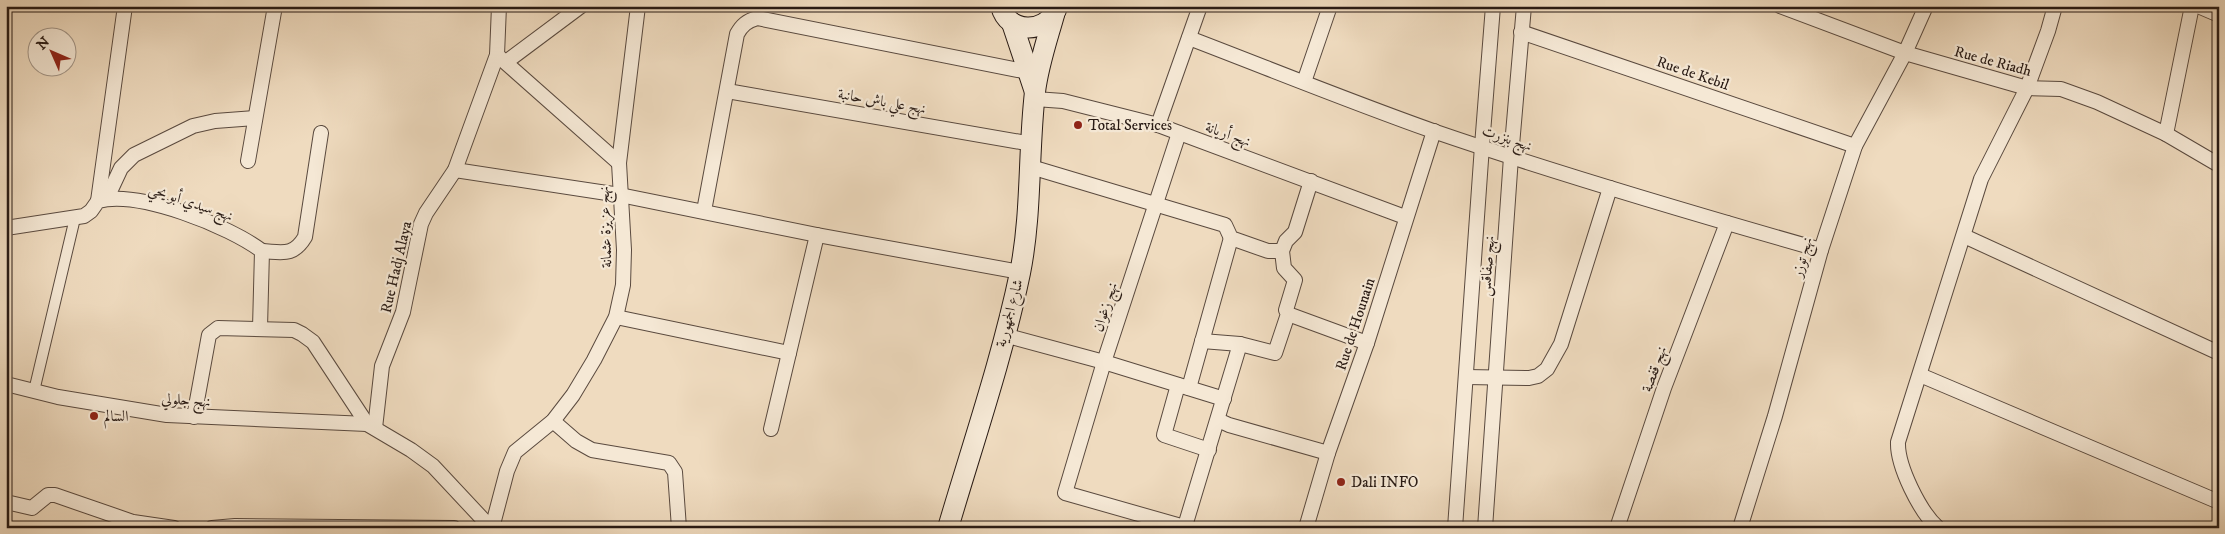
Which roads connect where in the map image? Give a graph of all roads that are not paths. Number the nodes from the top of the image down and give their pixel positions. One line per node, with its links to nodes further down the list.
1 (125, 6): 46 (street)
2 (275, 6): 28 (street)
3 (499, 6): 22 (street, Rue Hadj Alaya)
4 (581, 6): 22 (street)
5 (638, 6): 39 (street, نهج عزيزة عثمانة)
6 (1001, 6): 18 (main road)
7 (1200, 6): 20 (street)
8 (1330, 6): 24 (street)
9 (1493, 6): 35 (street, نهج صفاقس)
10 (1524, 6): 19 (street, نهج صفاقس)
11 (1780, 6): 21 (street, Rue de Riadh)
12 (1926, 6): 21 (street, نهج توزر)
13 (2055, 6): 25 (street)
14 (2192, 6): 33 (street)
15 (2198, 6): 17 (street)
16 (1056, 11): 18 (main road); 27 (main road)
17 (2219, 15)
18 (1012, 23): 23 (main road)
19 (1522, 32): 36 (street, Rue de Kebil); 37 (street, نهج صفاقس)
20 (1189, 38): 24 (street, نهج بنزرت); 29 (street)
21 (1905, 53): 25 (street, Rue de Riadh); 36 (street, نهج توزر)
22 (502, 59): 39 (street); 42 (street, Rue Hadj Alaya)
23 (1028, 72): 26 (street); 27 (main road)
24 (1304, 82): 30 (street, نهج بنزرت)
25 (2027, 88): 33 (street, Rue de Riadh); 54 (street)
26 (727, 91): 34 (street, نهج علي باش حانبة); 48 (street)
27 (1035, 95): 29 (street, نهج أريانة); 34 (main road, شارع الجمهورية)
28 (256, 118): 38 (street); 46 (street)
29 (1158, 125): 32 (street, نهج أريانة)
30 (1434, 131): 35 (street, نهج بنزرت); 49 (street, Rue de Hounain)
31 (321, 133): 57 (street)
32 (1179, 133): 43 (street, نهج أريانة); 47 (street, نهج زغوان)
33 (2166, 134): 40 (street, Rue de Riadh)
34 (1032, 144): 41 (main road, شارع الجمهورية)
35 (1482, 146): 37 (street, نهج بنزرت); 71 (street, نهج صفاقس)
36 (1855, 146): 56 (street, نهج توزر)
37 (1511, 157): 44 (street, نهج بنزرت); 72 (street, نهج صفاقس)
38 (248, 161)
39 (619, 163): 45 (street, نهج عزيزة عثمانة)
40 (2219, 165)
41 (1032, 167): 47 (street); 59 (main road, شارع الجمهورية)
42 (455, 170): 45 (street); 80 (street, Rue Hadj Alaya)
43 (1311, 181): 49 (street, نهج أريانة); 58 (street)
44 (1610, 188): 51 (street, نهج بنزرت); 72 (street)
45 (620, 195): 48 (street); 61 (street, نهج عزيزة عثمانة)
46 (102, 199): 50 (street); 57 (street, نهج سيدي أبو يحي)
47 (1156, 204): 55 (street); 69 (street, نهج زغوان)
48 (704, 211): 53 (street)
49 (1405, 217): 65 (street, Rue de Hounain)
50 (75, 218): 52 (street); 75 (street)
51 (1727, 223): 56 (street, نهج بنزرت); 98 (street, نهج قفصة)
52 (6, 228)
53 (817, 236): 59 (street); 67 (street)
54 (1964, 236): 68 (street); 70 (street)
55 (1231, 238): 58 (street); 64 (street)
56 (1821, 250): 99 (street, نهج توزر)
57 (262, 251): 62 (street)
58 (1282, 251): 60 (street)
59 (1020, 272): 63 (main road, شارع الجمهورية)
60 (1288, 314): 65 (street); 66 (street)
61 (616, 317): 67 (street); 79 (street, نهج عزيزة عثمانة)
62 (260, 328): 77 (street); 80 (street)
63 (1004, 335): 69 (street); 94 (main road, شارع الجمهورية)
64 (1202, 341): 66 (street); 74 (street)
65 (1367, 343): 83 (street, Rue de Hounain)
66 (1240, 344): 76 (street)
67 (789, 353): 81 (street)
68 (2219, 353)
69 (1104, 362): 74 (street); 88 (street, نهج زغوان)
70 (1920, 375): 85 (street); 100 (street)
71 (1466, 377): 72 (street); 96 (street, نهج صفاقس)
72 (1496, 378): 97 (street, نهج صفاقس)
73 (6, 384): 75 (street, نهج جلولي)
74 (1183, 386): 76 (street); 82 (street)
75 (34, 391): 77 (street, نهج جلولي)
76 (1224, 399): 78 (street)
77 (194, 417): 80 (street, نهج جلولي)
78 (1218, 420): 82 (street); 83 (street)
79 (553, 421): 92 (street, نهج عزيزة عثمانة); 93 (street)
80 (371, 426): 92 (street)
81 (771, 429)
82 (1209, 450): 88 (street)
83 (1328, 453): 95 (street, Rue de Hounain)
84 (6, 502): 89 (street)
85 (2219, 502)
86 (367, 527): 87 (street); 90 (street)
87 (430, 527): 91 (street)
88 (1187, 527)
89 (174, 528)
90 (212, 528)
91 (454, 528)
92 (491, 528)
93 (679, 528)
94 (948, 528)
95 (1306, 528)
96 (1455, 528)
97 (1485, 528)
98 (1617, 528)
99 (1740, 528)
100 (1938, 528)

